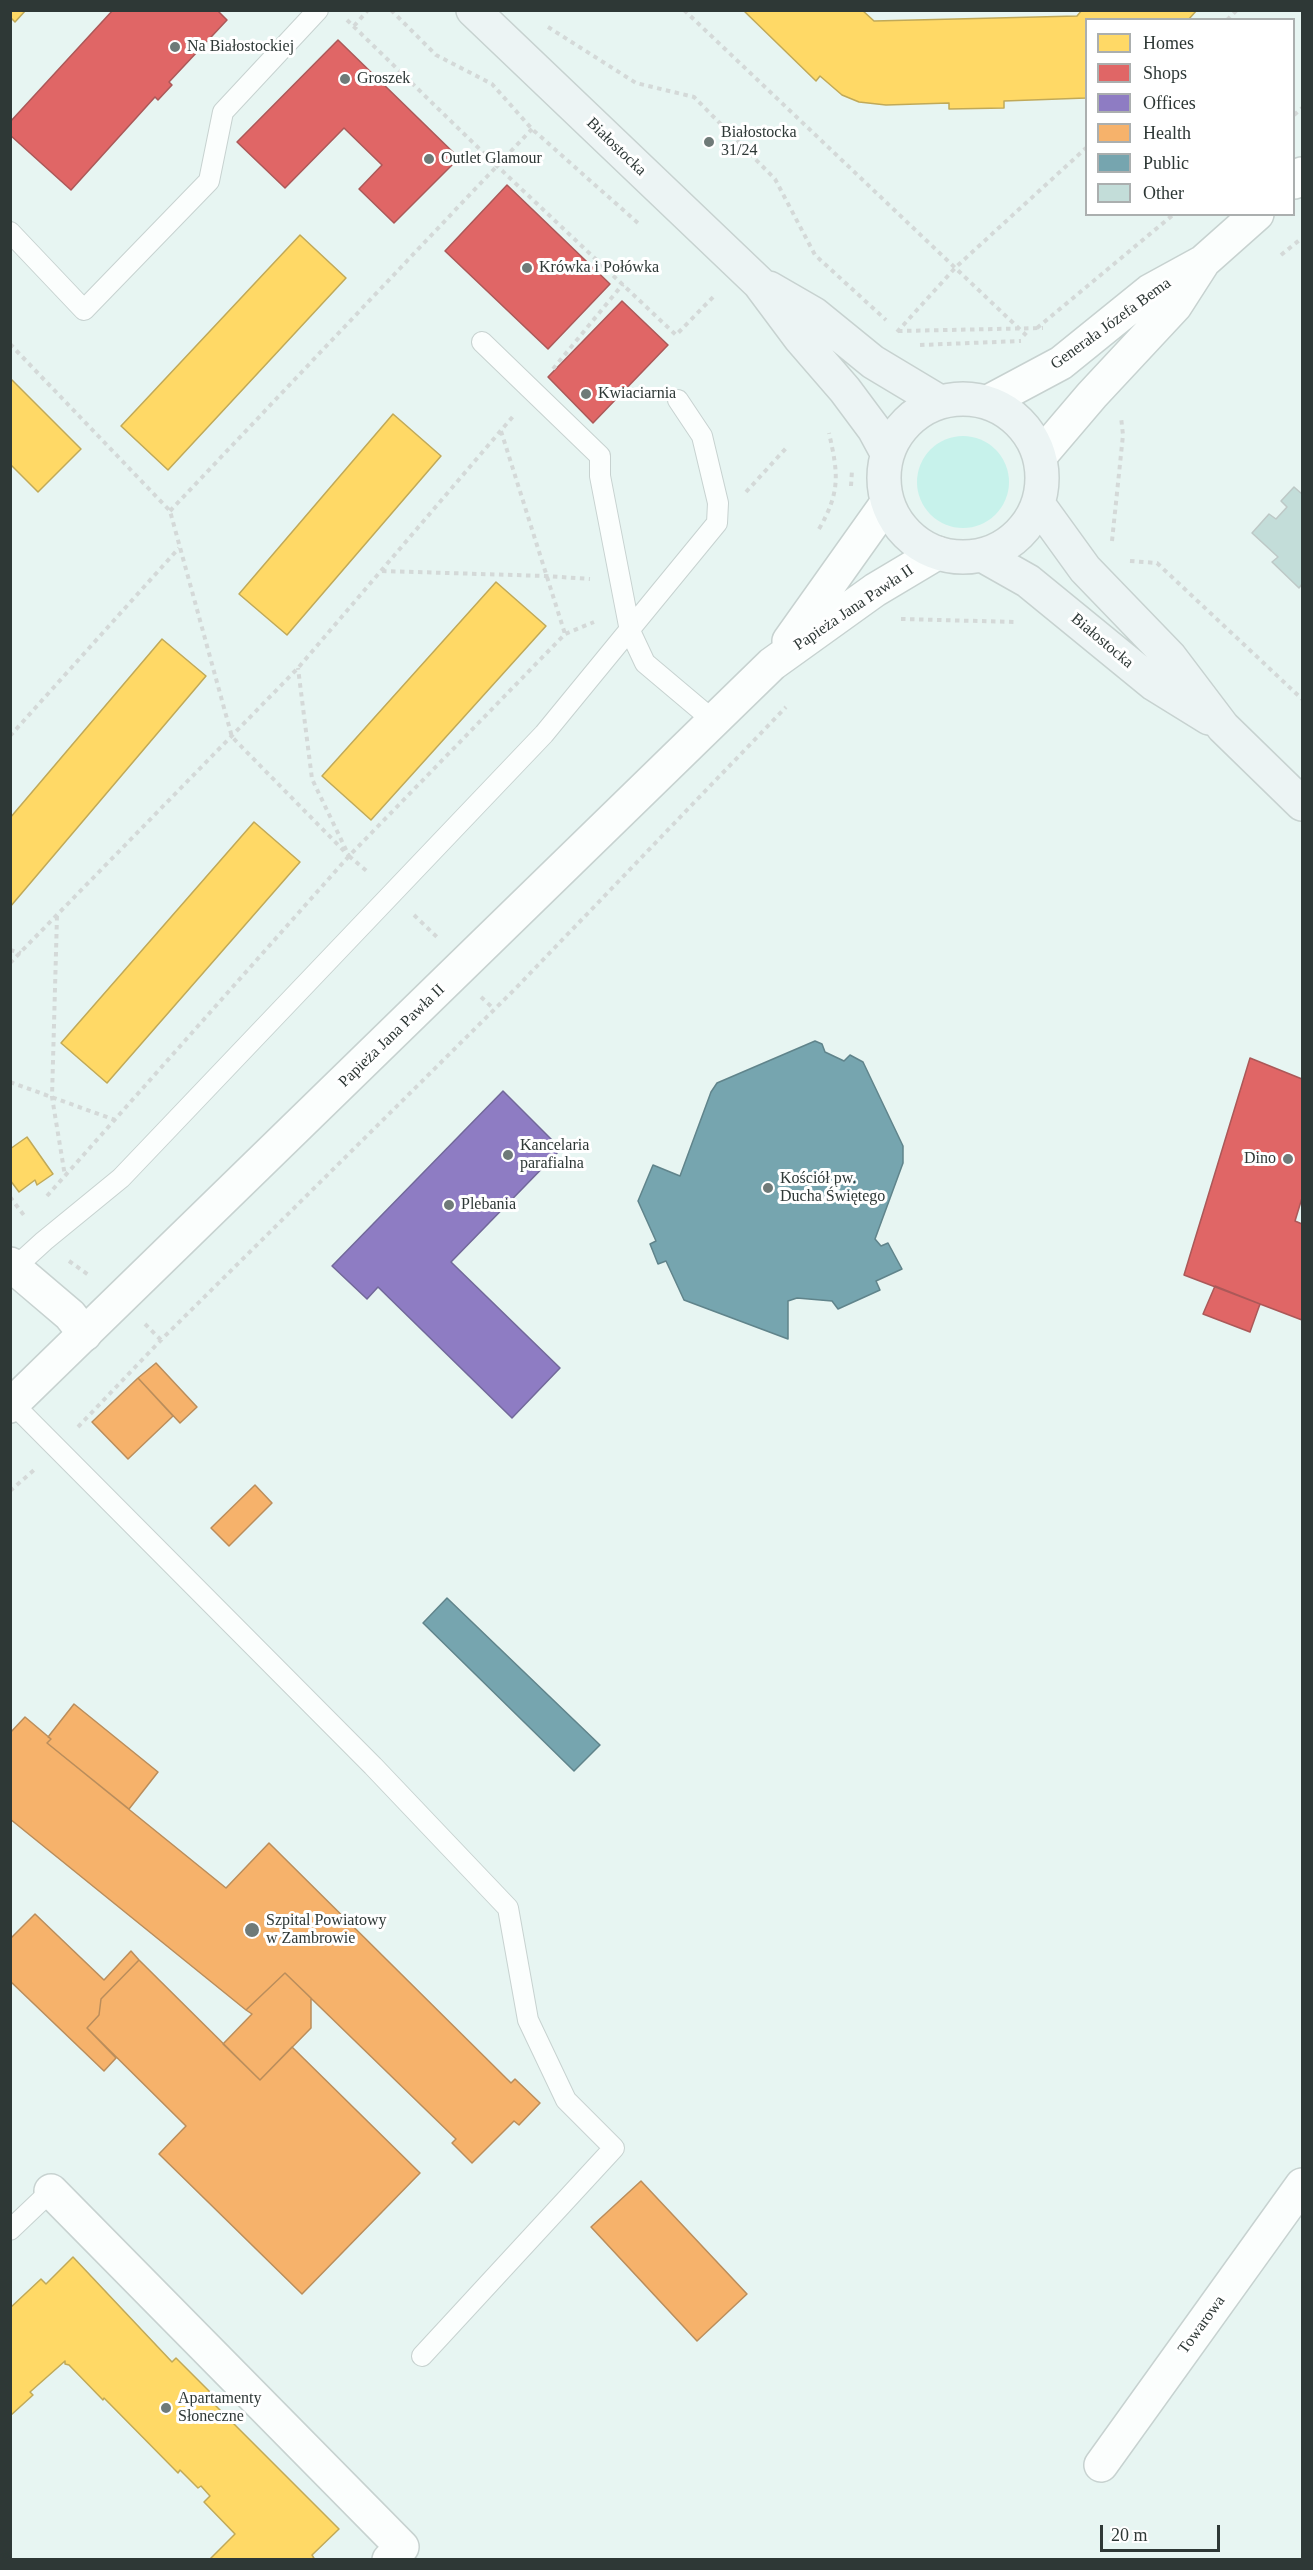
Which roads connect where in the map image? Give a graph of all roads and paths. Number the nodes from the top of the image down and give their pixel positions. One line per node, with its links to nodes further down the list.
1 (318, 10): 15 (lane)
2 (368, 10): 8 (path)
3 (391, 10): 9 (path)
4 (473, 10): 20 (main road, Białostocka)
5 (684, 10): 19 (path)
6 (346, 18): 8 (path)
7 (542, 23): 27 (path)
8 (354, 26): 11 (path)
9 (532, 129): 11 (path); 14 (path)
10 (1085, 149): 19 (path)
11 (496, 165): 21 (path); 46 (path)
12 (1172, 216): 25 (path)
13 (1255, 216): 18 (street, Generała Józefa Bema)
14 (646, 231)
15 (10, 232)
16 (1302, 238): 17 (path)
17 (1281, 255)
18 (1203, 262): 32 (street, Generała Józefa Bema); 33 (street, Generała Józefa Bema)
19 (956, 267): 26 (path); 27 (path)
20 (759, 283): 36 (main road, Białostocka); 40 (main road, Białostocka)
21 (623, 284): 23 (path); 34 (path)
22 (708, 286): 23 (path)
23 (716, 294): 24 (path)
24 (724, 301)
25 (1038, 328): 26 (path); 31 (path); 32 (path)
26 (1020, 330): 27 (path)
27 (897, 332): 28 (path)
28 (892, 337)
29 (482, 342): 34 (lane)
30 (10, 344): 46 (path)
31 (914, 345)
32 (1077, 350): 37 (street, Generała Józefa Bema)
33 (1104, 382): 41 (street, Generała Józefa Bema); 49 (path)
34 (534, 392): 38 (path); 55 (lane)
35 (678, 400): 47 (lane)
36 (938, 401): 37 (main road); 40 (main road)
37 (988, 402): 41 (main road)
38 (501, 431): 53 (path); 54 (path)
39 (788, 446): 47 (path)
40 (887, 453): 44 (main road)
41 (1040, 456): 45 (main road)
42 (853, 464): 43 (path)
43 (848, 496)
44 (887, 503): 50 (main road); 59 (street, Papieża Jana Pawła II)
45 (1038, 504): 51 (main road); 64 (main road, Białostocka)
46 (170, 511): 48 (path)
47 (717, 523): 57 (lane)
48 (180, 548): 65 (path); 66 (path)
49 (1111, 549)
50 (937, 553): 51 (main road); 59 (street, Papieża Jana Pawła II)
51 (982, 555): 64 (main road, Białostocka)
52 (1121, 561): 61 (path)
53 (381, 571): 54 (path); 60 (path)
54 (546, 576): 55 (path); 58 (path)
55 (621, 582): 56 (lane)
56 (626, 609): 57 (lane); 58 (path)
57 (630, 631): 63 (lane); 81 (lane)
58 (565, 634): 68 (path)
59 (772, 664): 63 (street, Papieża Jana Pawła II)
60 (298, 668): 66 (path); 68 (path)
61 (1302, 699)
62 (792, 700): 85 (path)
63 (715, 722): 83 (street, Papieża Jana Pawła II)
64 (1223, 727): 67 (main road, Białostocka)
65 (10, 736)
66 (232, 737): 68 (path); 69 (path)
67 (1302, 804)
68 (349, 856): 75 (path)
69 (57, 915): 71 (path); 74 (path)
70 (10, 950): 71 (path)
71 (21, 952): 72 (path)
72 (10, 963)
73 (10, 1082): 74 (path)
74 (52, 1097): 75 (path); 76 (path)
75 (115, 1120): 76 (path)
76 (65, 1176): 78 (path)
77 (10, 1197): 80 (path)
78 (42, 1202)
79 (34, 1210): 80 (path)
80 (26, 1219): 81 (path)
81 (44, 1241): 82 (lane); 83 (path)
82 (12, 1268): 84 (street)
83 (120, 1301): 84 (street, Papieża Jana Pawła II); 85 (path)
84 (85, 1334): 86 (street, Papieża Jana Pawła II)
85 (161, 1340): 87 (path)
86 (11, 1405): 87 (lane)
87 (56, 1450): 88 (path); 92 (lane)
88 (10, 1491)
89 (1302, 2185): 93 (street, Towarowa)
90 (51, 2191): 91 (lane); 94 (street)
91 (10, 2230)
92 (422, 2356)
93 (1101, 2464)
94 (389, 2559)

